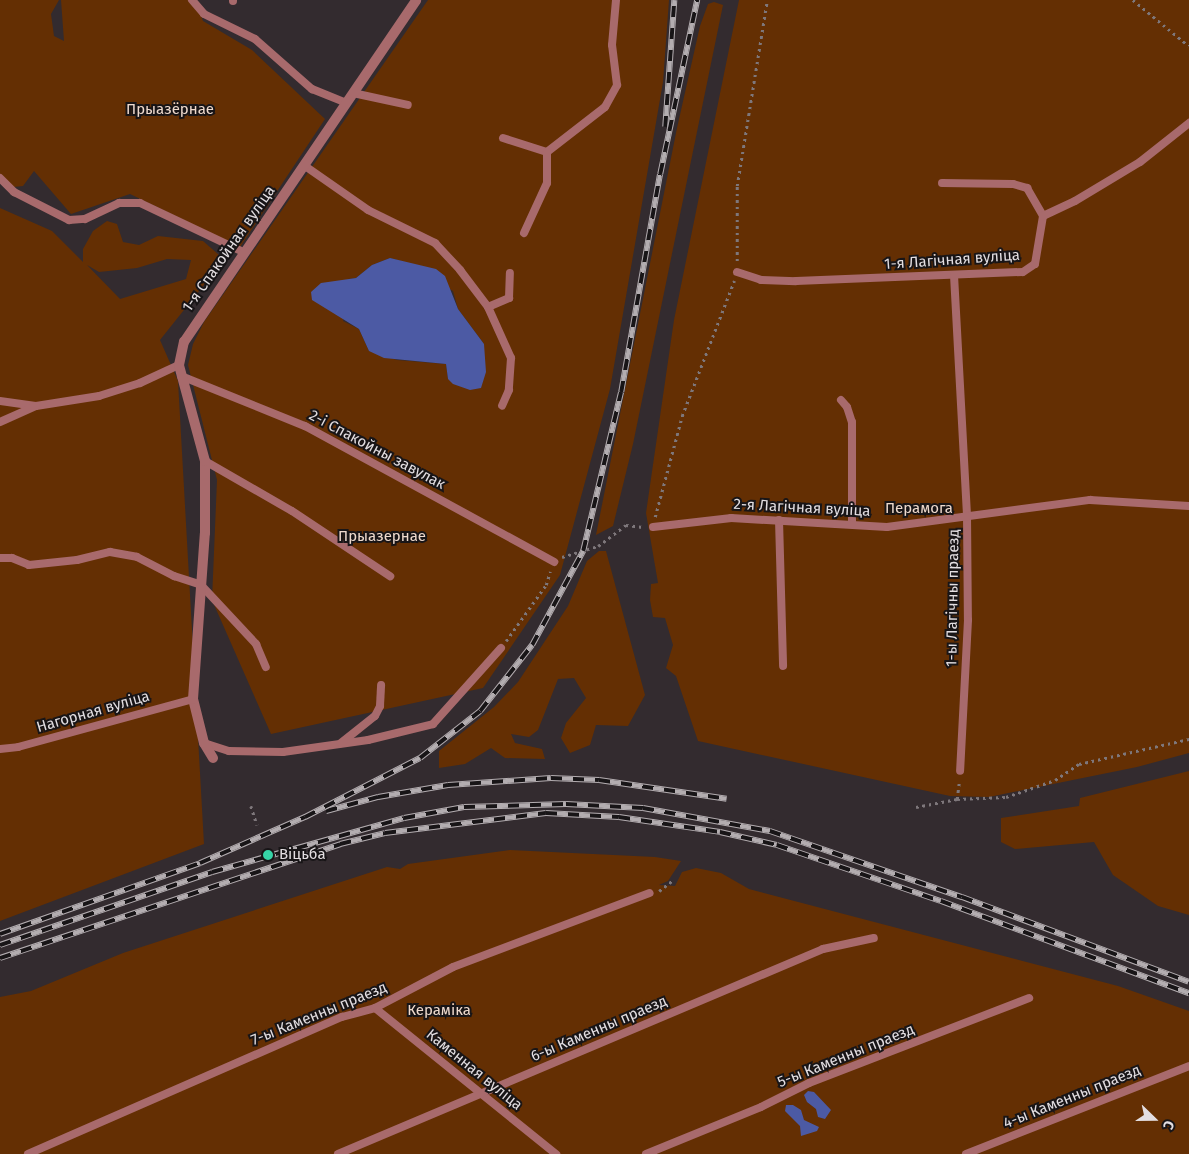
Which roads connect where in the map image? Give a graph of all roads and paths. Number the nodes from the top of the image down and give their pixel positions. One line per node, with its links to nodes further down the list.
1 (192, 0): 8 (lane)
2 (416, 0): 7 (street, 1-я Спакойная вуліца)
3 (616, 0): 12 (lane)
4 (767, 0): 19 (path)
5 (1133, 0): 6 (path)
6 (1189, 46)
7 (353, 94): 8 (street, 1-я Спакойная вуліца); 9 (lane)
8 (346, 103): 13 (street, 1-я Спакойная вуліца)
9 (408, 105)
10 (1189, 123): 16 (lane)
11 (503, 138): 12 (lane)
12 (547, 152): 17 (lane)
13 (305, 166): 18 (street, 1-я Спакойная вуліца); 22 (lane)
14 (0, 178): 18 (lane)
15 (942, 183): 16 (lane)
16 (1043, 216): 21 (lane, 1-я Лагічная вуліца)
17 (524, 232)
18 (243, 252): 23 (street, 1-я Спакойная вуліца)
19 (737, 272): 21 (lane, 1-я Лагічная вуліца); 35 (path)
20 (510, 273): 22 (lane)
21 (954, 275): 32 (lane, 1-ы Лагічны праезд)
22 (488, 307): 28 (lane)
23 (179, 365): 24 (street); 27 (lane)
24 (181, 376): 30 (street); 37 (lane, 2-і Спакойны завулак)
25 (841, 400): 34 (lane)
26 (0, 401): 27 (lane)
27 (36, 406): 29 (lane)
28 (502, 406)
29 (0, 422)
30 (205, 461): 38 (lane); 39 (street)
31 (1189, 506): 32 (lane, 2-я Лагічная вуліца)
32 (967, 515): 34 (lane, 2-я Лагічная вуліца); 50 (lane, 1-ы Лагічны праезд)
33 (779, 520): 34 (lane, 2-я Лагічная вуліца); 35 (lane, 2-я Лагічная вуліца); 41 (lane)
34 (852, 524)
35 (653, 527): 37 (path)
36 (0, 558): 39 (lane)
37 (554, 562): 40 (path)
38 (390, 576)
39 (201, 585): 42 (lane); 44 (street)
40 (501, 648): 47 (lane)
41 (783, 666)
42 (266, 667)
43 (381, 685): 47 (lane)
44 (193, 699): 46 (street); 48 (lane, Нагорная вуліца)
45 (1189, 739): 51 (path)
46 (204, 743): 47 (lane); 49 (street)
47 (340, 744)
48 (0, 749)
49 (213, 758)
50 (960, 771): 51 (path)
51 (957, 798): 53 (path)
52 (250, 806): 54 (path)
53 (916, 807)
54 (257, 825)
55 (673, 880): 56 (path)
56 (650, 893): 59 (lane, 7-ы Каменны праезд)
57 (874, 938): 61 (lane, 6-ы Каменны праезд)
58 (1029, 998): 65 (lane, 5-ы Каменны праезд)
59 (375, 1008): 61 (lane, Каменная вуліца); 62 (lane, 7-ы Каменны праезд)
60 (1189, 1066): 66 (lane, 4-ы Каменны праезд)
61 (482, 1094): 63 (lane, 6-ы Каменны праезд); 64 (lane, Каменная вуліца)
62 (28, 1154)
63 (338, 1154)
64 (556, 1154)
65 (646, 1154)
66 (966, 1154)

